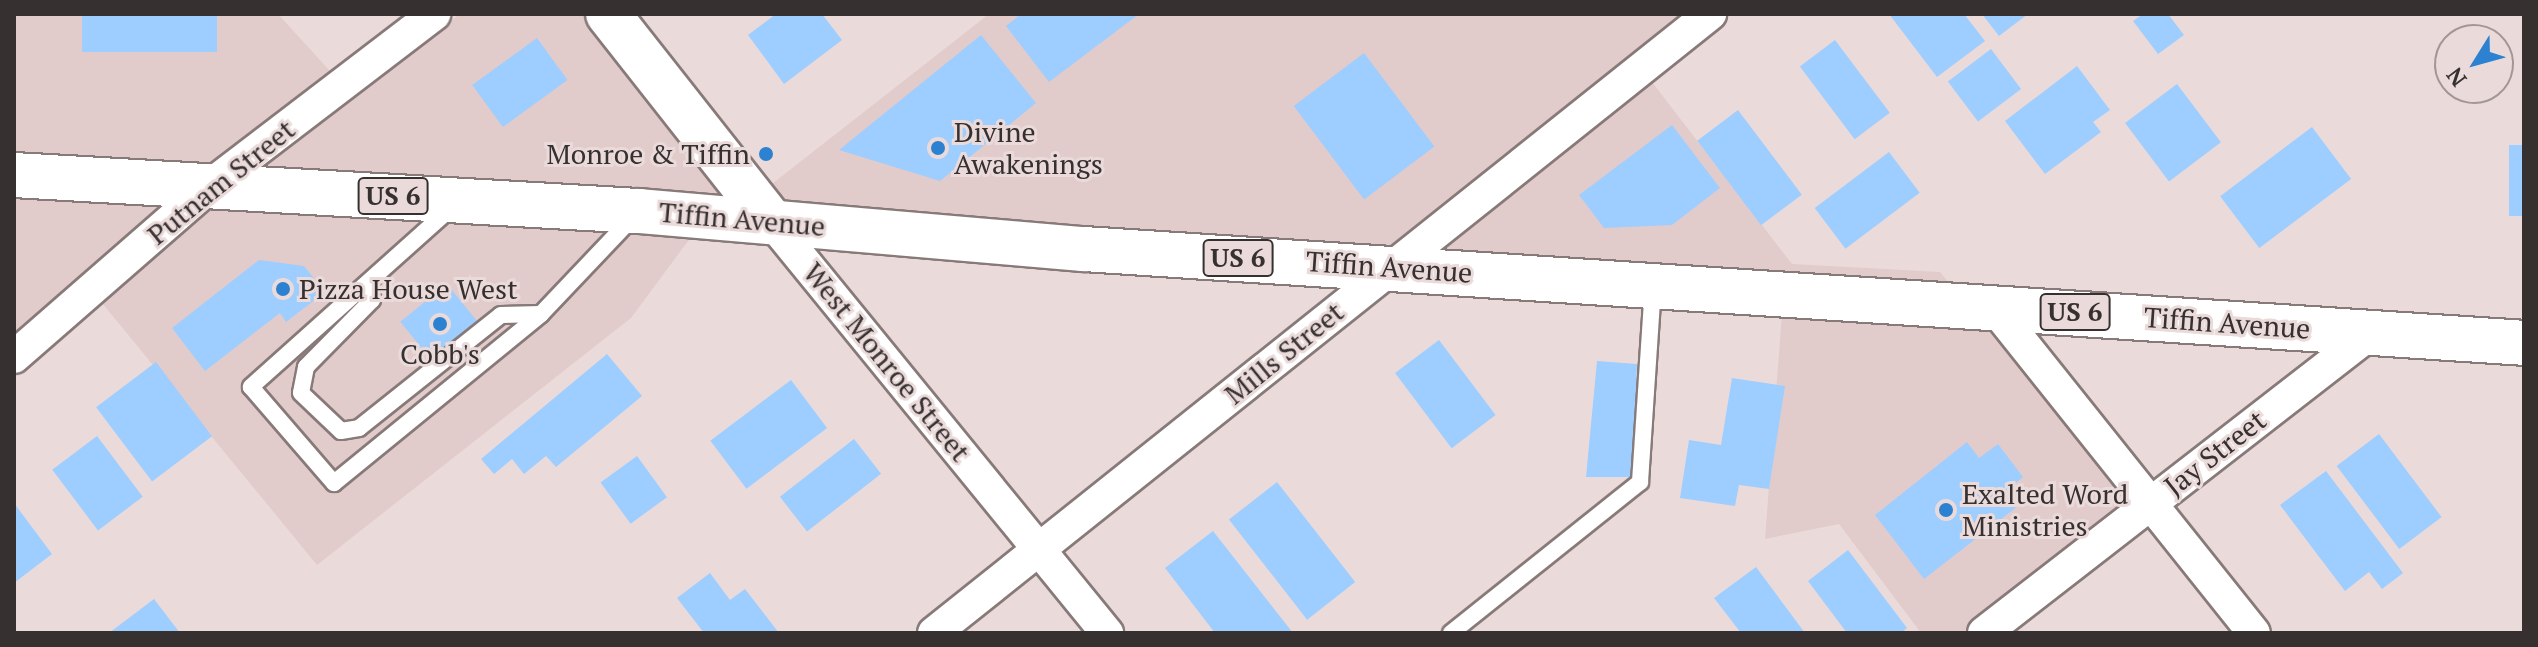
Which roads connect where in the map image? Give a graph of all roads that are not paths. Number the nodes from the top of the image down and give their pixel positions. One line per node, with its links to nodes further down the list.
1 (434, 14): 5 (street, Putnam Street)
2 (608, 14): 8 (main road, West Monroe Street)
3 (1710, 14): 9 (street, Mills Street)
4 (14, 175): 5 (main road, Tiffin Avenue / US 6)
5 (212, 184): 6 (main road, Tiffin Avenue / US 6); 16 (street, Putnam Street)
6 (459, 200): 7 (main road, Tiffin Avenue / US 6); 10 (lane)
7 (639, 211): 8 (main road, Tiffin Avenue / US 6); 13 (lane)
8 (771, 221): 9 (main road, Tiffin Avenue / US 6); 18 (street, West Monroe Street)
9 (1391, 267): 11 (main road, Tiffin Avenue / US 6); 18 (street, Mills Street)
10 (370, 281): 13 (lane); 13 (lane)
11 (1654, 284): 12 (main road, Tiffin Avenue / US 6); 21 (lane)
12 (1993, 306): 14 (main road, Tiffin Avenue / US 6); 17 (street)
13 (541, 314)
14 (2371, 333): 15 (main road, Tiffin Avenue / US 6); 17 (street, Jay Street)
15 (2524, 343)
16 (14, 357)
17 (2149, 504): 22 (street, Jay Street); 23 (street)
18 (1040, 548): 19 (street, Mills Street); 20 (street, West Monroe Street)
19 (934, 633)
20 (1107, 633)
21 (1451, 633)
22 (1984, 633)
23 (2254, 633)

